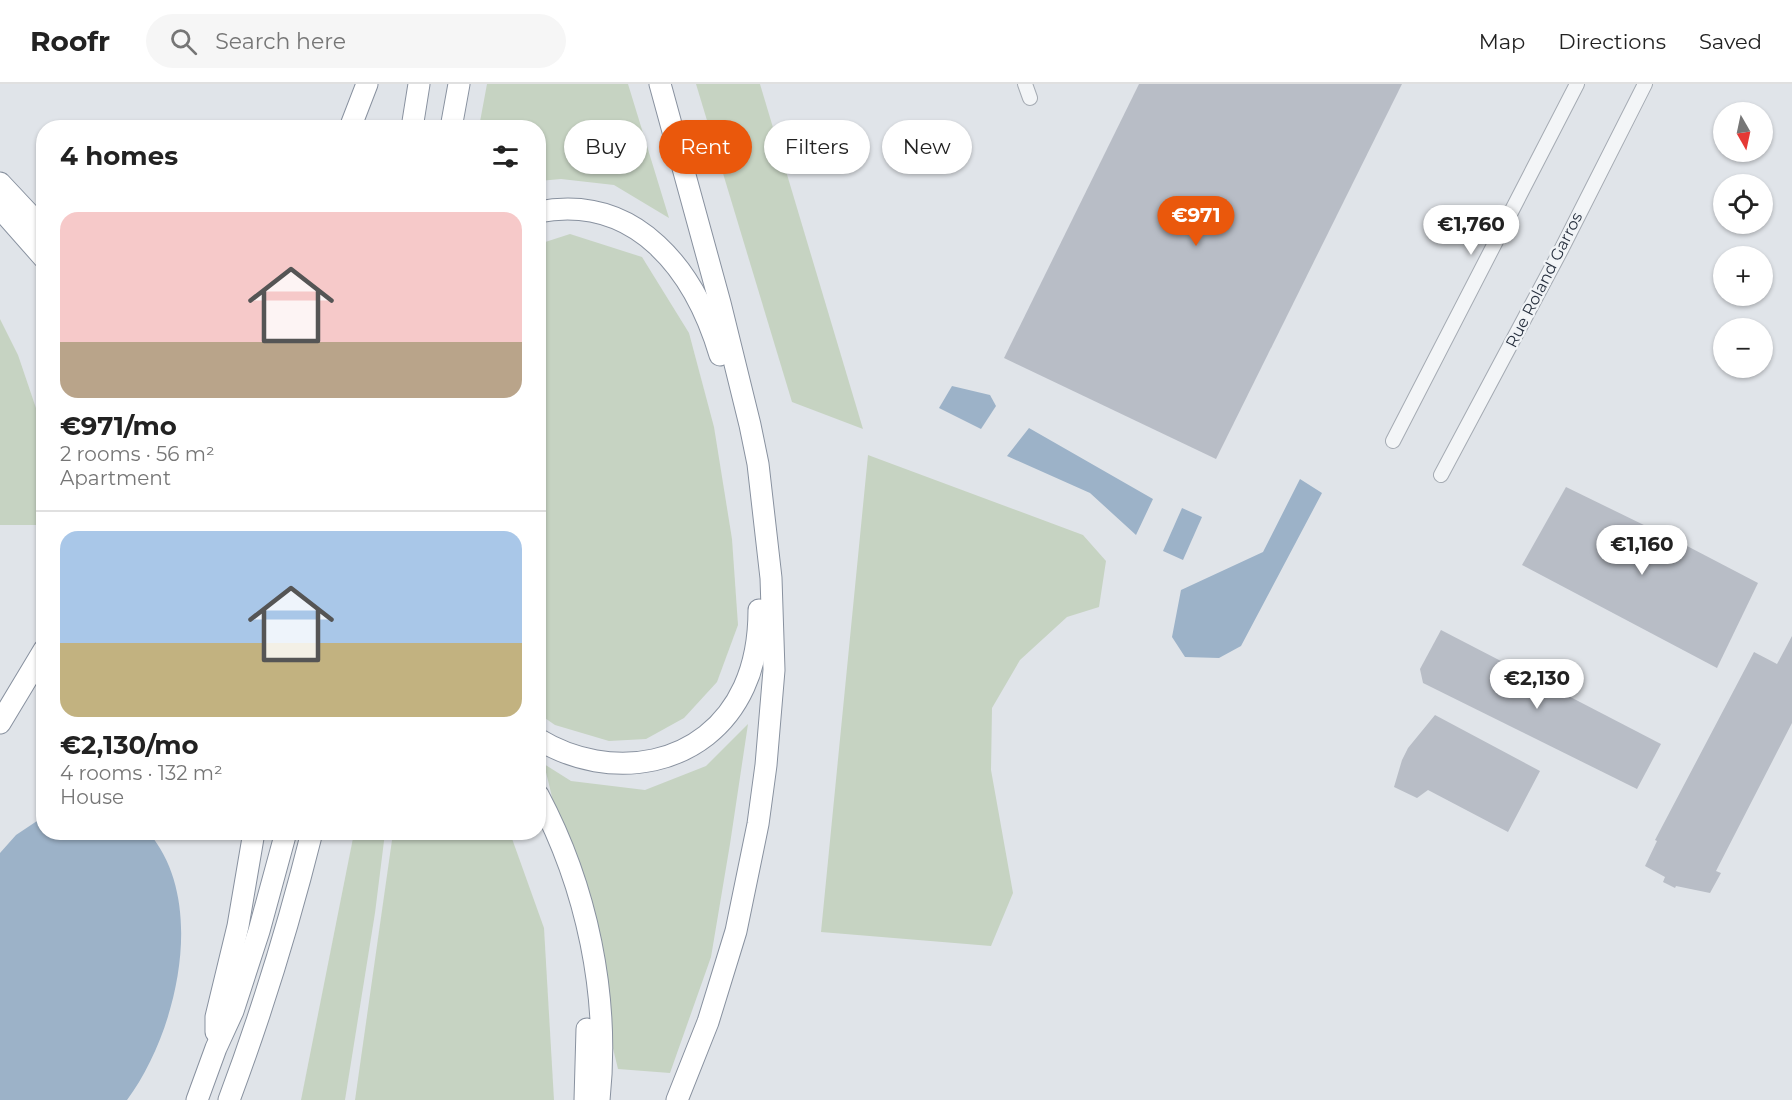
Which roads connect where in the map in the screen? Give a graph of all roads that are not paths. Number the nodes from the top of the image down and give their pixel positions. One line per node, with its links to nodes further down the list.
1 (367, 84): 9 (highway)
2 (419, 84): 10 (highway)
3 (459, 84): 11 (highway)
4 (660, 84): 32 (highway)
5 (1025, 84): 8 (street)
6 (1577, 84): 17 (street)
7 (1645, 84): 18 (street, Rue Roland Garros)
8 (1030, 98)
9 (353, 120)
10 (413, 120)
11 (452, 120)
12 (0, 183): 15 (highway)
13 (0, 208): 16 (highway)
14 (546, 211): 21 (highway)
15 (36, 221)
16 (36, 247)
17 (1393, 441)
18 (1441, 475)
19 (36, 663): 20 (highway)
20 (0, 723)
21 (546, 744)
22 (546, 811): 31 (highway)
23 (253, 840): 27 (highway)
24 (284, 840): 27 (highway)
25 (310, 840): 29 (highway)
26 (543, 840): 30 (highway)
27 (216, 1048): 28 (highway)
28 (197, 1100)
29 (229, 1100)
30 (585, 1100)
31 (599, 1100)
32 (677, 1100)

